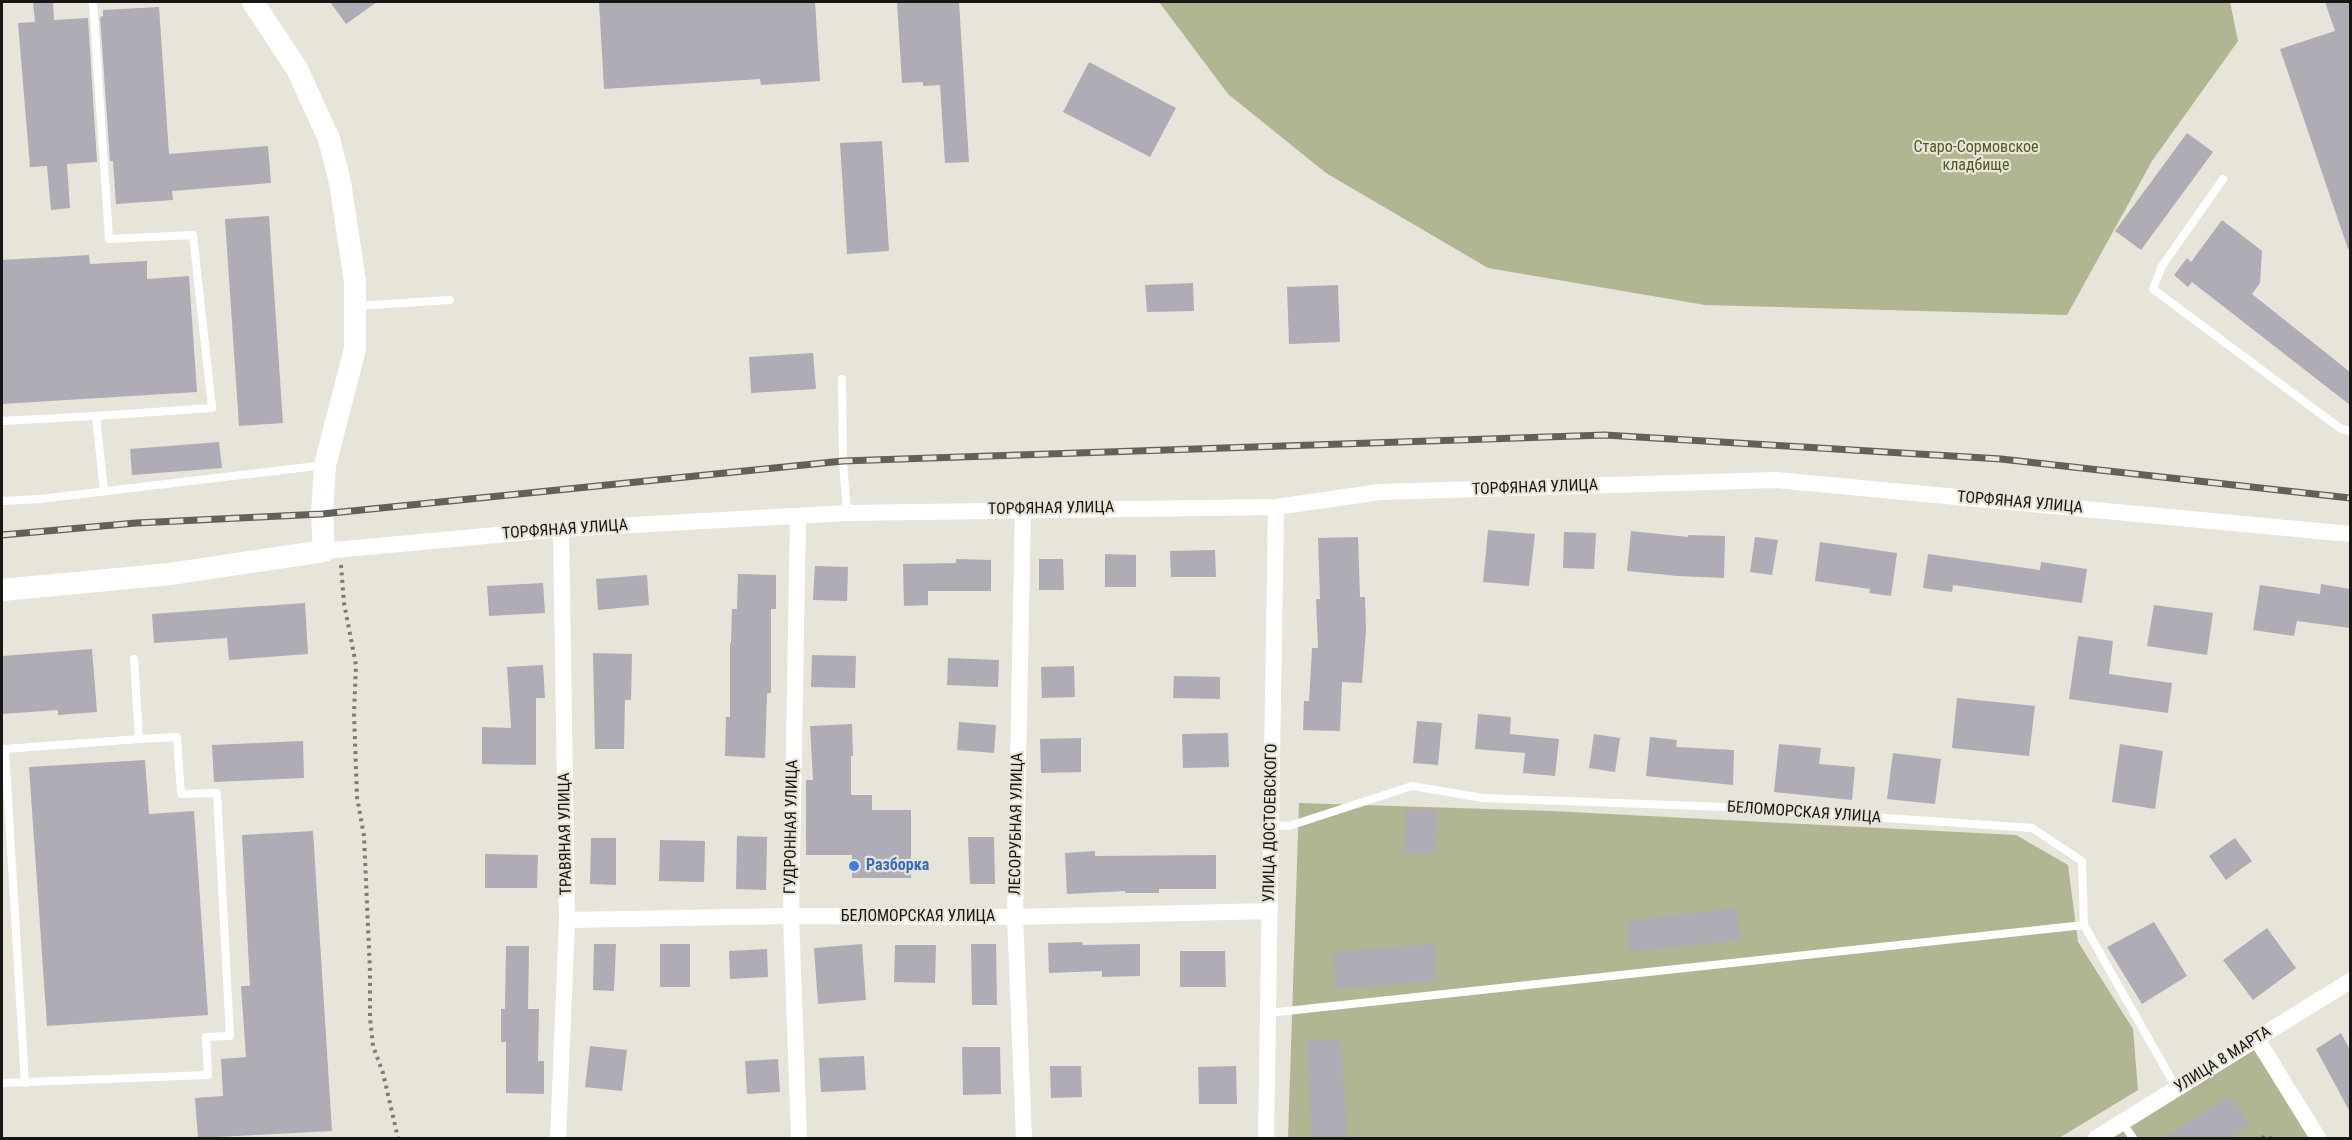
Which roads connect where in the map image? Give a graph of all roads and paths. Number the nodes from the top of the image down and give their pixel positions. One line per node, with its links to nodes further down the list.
1 (93, 2): 7 (lane)
2 (253, 2): 5 (street)
3 (2223, 179): 9 (lane)
4 (450, 300): 5 (lane)
5 (355, 306): 10 (street)
6 (843, 379): 15 (lane)
7 (96, 416): 8 (lane); 11 (lane)
8 (2, 421)
9 (2350, 431)
10 (325, 465): 11 (lane); 19 (street)
11 (104, 491): 12 (lane)
12 (2, 501)
13 (1276, 507): 14 (street, ТОРФЯНАЯ УЛИЦА); 18 (street, ТОРФЯНАЯ УЛИЦА); 23 (street, УЛИЦА ДОСТОЕВСКОГО)
14 (1023, 509): 15 (street, ТОРФЯНАЯ УЛИЦА); 26 (street, ЛЕСОРУБНАЯ УЛИЦА)
15 (847, 513): 16 (street, ТОРФЯНАЯ УЛИЦА)
16 (798, 516): 17 (street, ТОРФЯНАЯ УЛИЦА); 25 (street, ГУДРОННАЯ УЛИЦА)
17 (561, 529): 19 (street, ТОРФЯНАЯ УЛИЦА); 27 (street, ТРАВЯНАЯ УЛИЦА)
18 (2350, 534)
19 (332, 550): 20 (street); 36 (path)
20 (2, 590)
21 (134, 658): 22 (lane)
22 (139, 739): 33 (lane); 33 (lane)
23 (1271, 825): 24 (street, УЛИЦА ДОСТОЕВСКОГО); 28 (lane, БЕЛОМОРСКАЯ УЛИЦА)
24 (1270, 911): 26 (street, БЕЛОМОРСКАЯ УЛИЦА); 30 (street, УЛИЦА ДОСТОЕВСКОГО)
25 (791, 916): 26 (street, БЕЛОМОРСКАЯ УЛИЦА); 27 (street, БЕЛОМОРСКАЯ УЛИЦА); 38 (street, ГУДРОННАЯ УЛИЦА)
26 (1015, 917): 39 (street, ЛЕСОРУБНАЯ УЛИЦА)
27 (567, 920): 37 (street, ТРАВЯНАЯ УЛИЦА)
28 (2084, 925): 30 (lane); 34 (lane, БЕЛОМОРСКАЯ УЛИЦА)
29 (2350, 981): 31 (street, УЛИЦА 8 МАРТА)
30 (1268, 1013): 40 (street, УЛИЦА ДОСТОЕВСКОГО)
31 (2257, 1039): 34 (street, УЛИЦА 8 МАРТА); 45 (street)
32 (2, 1083): 33 (lane)
33 (25, 1083)
34 (2177, 1089): 35 (street, УЛИЦА 8 МАРТА)
35 (2122, 1122): 41 (street, УЛИЦА 8 МАРТА); 42 (lane)
36 (398, 1138)
37 (558, 1138)
38 (799, 1138)
39 (1024, 1138)
40 (1266, 1138)
41 (2096, 1138)
42 (2133, 1138)
43 (2262, 1138): 44 (path)
44 (2271, 1138)
45 (2318, 1138)

